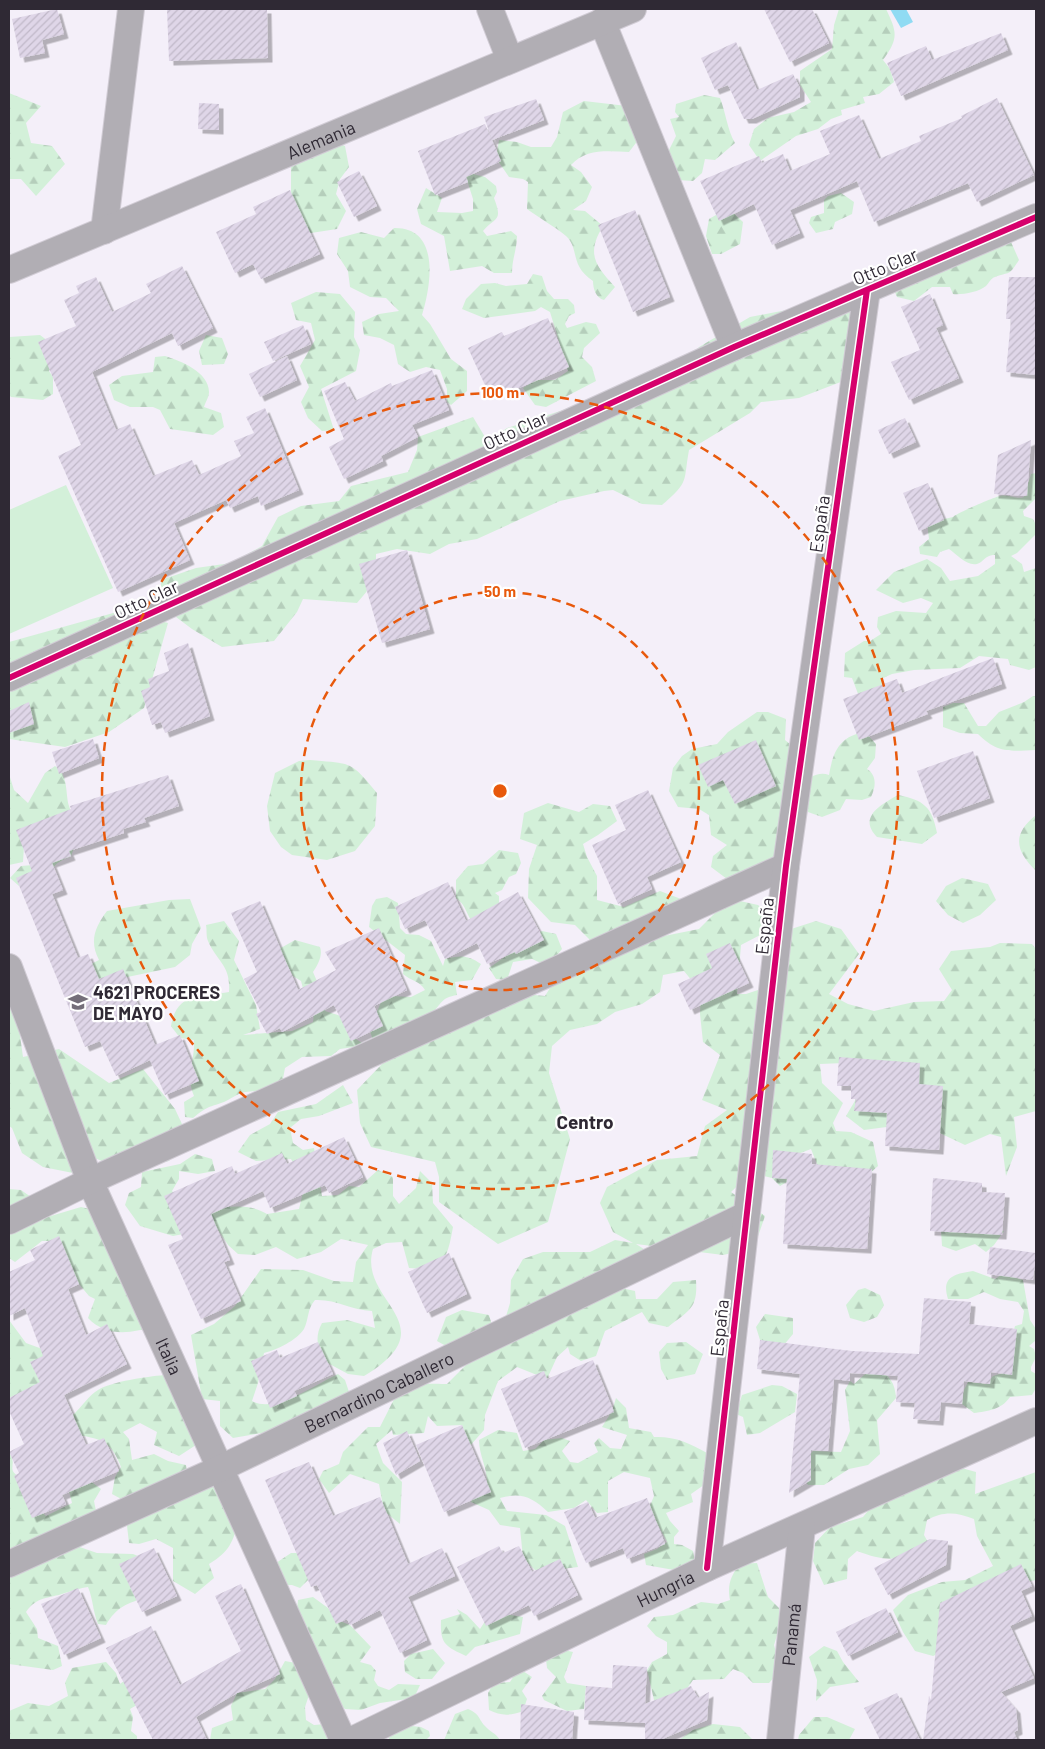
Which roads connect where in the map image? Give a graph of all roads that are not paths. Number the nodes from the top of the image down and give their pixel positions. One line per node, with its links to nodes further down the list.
1 (131, 9): 7 (street)
2 (490, 9): 5 (street)
3 (632, 9): 4 (street, Alemania)
4 (602, 21): 5 (street, Alemania); 10 (street)
5 (510, 60): 7 (street, Alemania)
6 (1036, 217): 9 (street, Otto Clar)
7 (104, 231): 8 (street, Alemania)
8 (9, 270)
9 (868, 290): 10 (street, Otto Clar); 12 (street, España)
10 (734, 346): 11 (street, Otto Clar)
11 (9, 678)
12 (786, 866): 14 (street); 15 (street, España)
13 (9, 967): 14 (street, Italia)
14 (90, 1181): 16 (street); 18 (street, Italia)
15 (746, 1215): 18 (street, Bernardino Caballero); 21 (street, España)
16 (9, 1221)
17 (1036, 1421): 19 (street, Hungria)
18 (219, 1469): 20 (street, Bernardino Caballero); 22 (street, Italia)
19 (802, 1527): 21 (street, Hungria); 24 (street, Panamá)
20 (9, 1564)
21 (707, 1568): 23 (street, Hungria)
22 (343, 1740)
23 (352, 1740)
24 (780, 1740)

